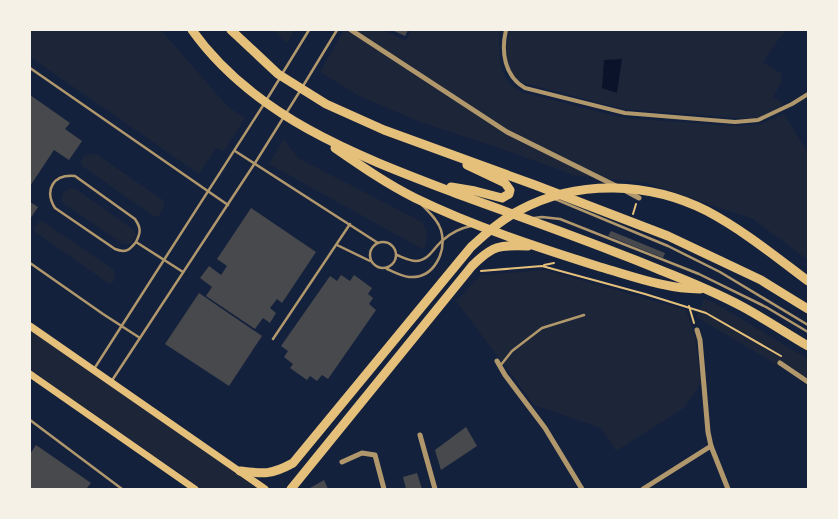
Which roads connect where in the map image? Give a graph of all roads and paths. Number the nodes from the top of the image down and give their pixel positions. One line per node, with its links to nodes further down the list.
1 (192, 30): 9 (highway)
2 (231, 30): 10 (highway)
3 (309, 30): 11 (lane)
4 (337, 30): 12 (lane)
5 (351, 30): 17 (street)
6 (506, 30): 8 (street)
7 (30, 68): 15 (lane)
8 (808, 94)
9 (314, 134): 13 (highway); 16 (highway)
10 (439, 150): 13 (highway); 14 (highway)
11 (235, 151): 12 (lane); 15 (lane)
12 (255, 163): 18 (lane); 21 (lane)
13 (430, 184): 19 (highway)
14 (535, 184): 20 (highway); 42 (lane)
15 (209, 191): 18 (lane); 29 (lane)
16 (416, 198): 22 (highway); 23 (lane)
17 (639, 198): 20 (path)
18 (228, 204): 35 (lane)
19 (525, 219): 38 (highway); 46 (lane)
20 (630, 221): 40 (highway)
21 (350, 224): 25 (lane); 26 (lane)
22 (477, 224): 23 (lane); 27 (highway)
23 (443, 240): 28 (lane); 34 (lane)
24 (136, 242): 24 (lane); 29 (lane)
25 (378, 243): 28 (lane); 30 (lane)
26 (337, 244): 30 (lane); 48 (lane)
27 (539, 247): 36 (highway); 38 (highway)
28 (397, 255): 34 (lane)
29 (164, 260): 35 (lane); 43 (lane)
30 (372, 262): 34 (lane)
31 (553, 262): 33 (path)
32 (30, 263): 43 (lane)
33 (542, 266): 36 (path); 39 (path)
34 (387, 268)
35 (183, 272): 47 (lane)
36 (466, 273): 65 (highway)
37 (808, 281): 61 (highway)
38 (705, 289): 49 (highway)
39 (689, 306): 45 (path); 50 (path)
40 (808, 309)
41 (584, 315): 51 (lane)
42 (808, 325)
43 (122, 326): 47 (lane); 53 (lane)
44 (30, 327): 53 (main road)
45 (697, 330): 59 (street)
46 (808, 332)
47 (140, 338): 55 (lane)
48 (274, 339)
49 (808, 346)
50 (786, 359)
51 (498, 364): 68 (street)
52 (780, 364): 56 (street)
53 (93, 370): 55 (main road)
54 (30, 374): 63 (main road)
55 (111, 382): 61 (main road)
56 (808, 382)
57 (30, 420): 62 (lane)
58 (420, 435): 67 (street)
59 (711, 446): 69 (street); 70 (street)
60 (342, 462): 66 (street)
61 (240, 471): 64 (main road)
62 (122, 489)
63 (195, 489)
64 (265, 489)
65 (291, 489)
66 (384, 489)
67 (435, 489)
68 (582, 489)
69 (643, 489)
70 (728, 489)

